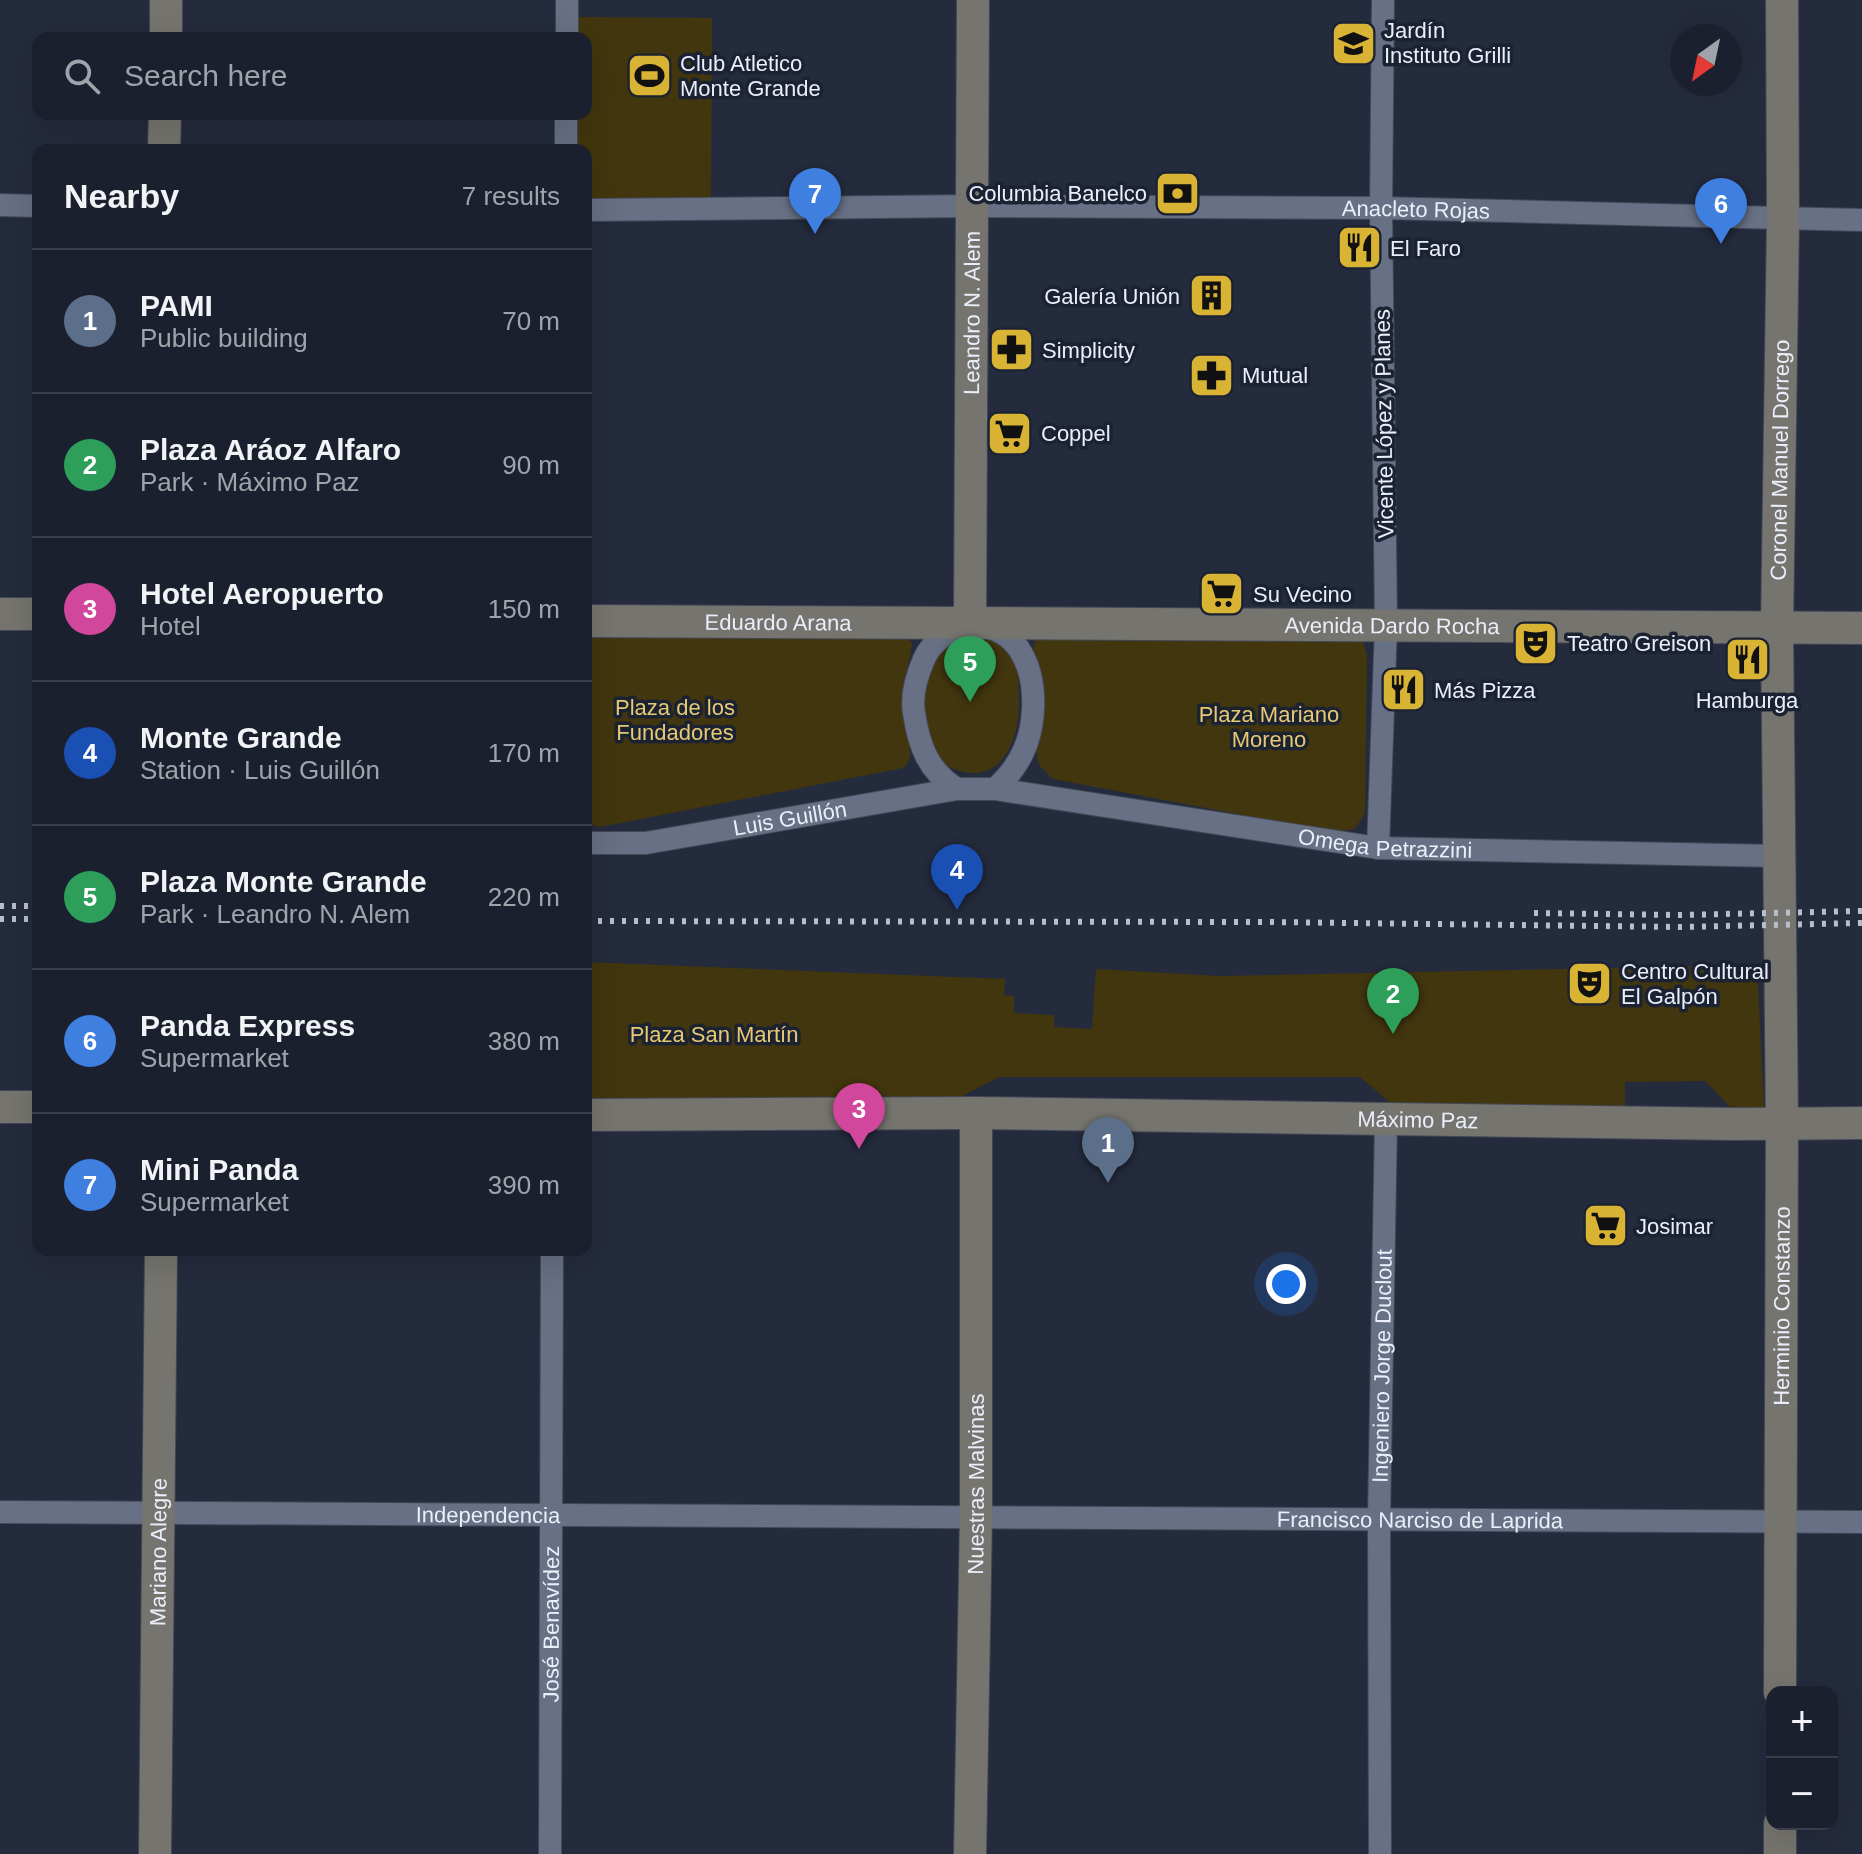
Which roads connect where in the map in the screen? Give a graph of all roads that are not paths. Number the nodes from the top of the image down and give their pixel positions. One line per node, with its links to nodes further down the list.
1 (166, 0): 6 (street)
2 (567, 0): 7 (street)
3 (973, 0): 14 (street, Leandro N. Alem)
4 (1383, 0): 15 (street, Vicente López y Planes)
5 (1782, 0): 17 (street, Coronel Manuel Dorrego)
6 (166, 32)
7 (567, 32)
8 (165, 120): 10 (street)
9 (566, 120): 11 (street)
10 (164, 144)
11 (566, 144)
12 (0, 205): 13 (street)
13 (32, 206)
14 (972, 206): 15 (street, Anacleto Rojas); 16 (street, Anacleto Rojas); 22 (street, Leandro N. Alem)
15 (1381, 208): 17 (street, Anacleto Rojas); 23 (street, Vicente López y Planes)
16 (592, 210)
17 (1783, 220): 18 (street, Anacleto Rojas); 24 (street, Coronel Manuel Dorrego)
18 (1862, 220)
19 (0, 614): 20 (street)
20 (32, 614)
21 (592, 621): 22 (street, Eduardo Arana)
22 (970, 625): 23 (street, Avenida Dardo Rocha); 26 (street); 27 (street)
23 (1386, 625): 24 (street, Avenida Dardo Rocha); 29 (street, Vicente López y Planes)
24 (1777, 628): 25 (street, Avenida Dardo Rocha); 30 (street, Coronel Manuel Dorrego)
25 (1862, 628)
26 (957, 789): 27 (street, Luis Guillón); 28 (street, Luis Guillón)
27 (995, 789): 29 (street, Omega Petrazzini)
28 (592, 843)
29 (1378, 848): 30 (street, Omega Petrazzini)
30 (1779, 856): 31 (street, Coronel Manuel Dorrego)
31 (1779, 921): 38 (street, Herminio Constanzo)
32 (0, 1107): 33 (street)
33 (32, 1107)
34 (976, 1113): 35 (street, Máximo Paz); 36 (street, Máximo Paz); 43 (street, Nuestras Malvinas)
35 (592, 1115)
36 (1386, 1120): 38 (street, Máximo Paz); 45 (street, Ingeniero Jorge Duclout)
37 (1862, 1123): 38 (street, Máximo Paz)
38 (1782, 1124): 46 (street, Herminio Constanzo)
39 (161, 1256): 42 (street, Mariano Alegre)
40 (552, 1256): 44 (street, José Benavídez)
41 (0, 1512): 42 (street, Independencia)
42 (156, 1513): 44 (street, Independencia); 50 (street, Mariano Alegre)
43 (976, 1516): 44 (street, Independencia); 45 (street, Francisco Narciso de Laprida); 52 (street, Nuestras Malvinas)
44 (551, 1517): 51 (street, José Benavídez)
45 (1379, 1519): 46 (street, Francisco Narciso de Laprida); 53 (street, Ingeniero Jorge Duclout)
46 (1780, 1521): 47 (street, Francisco Narciso de Laprida); 48 (street, Herminio Constanzo)
47 (1862, 1522)
48 (1780, 1686)
49 (1780, 1830): 54 (street)
50 (155, 1854)
51 (550, 1854)
52 (970, 1854)
53 (1380, 1854)
54 (1780, 1854)

